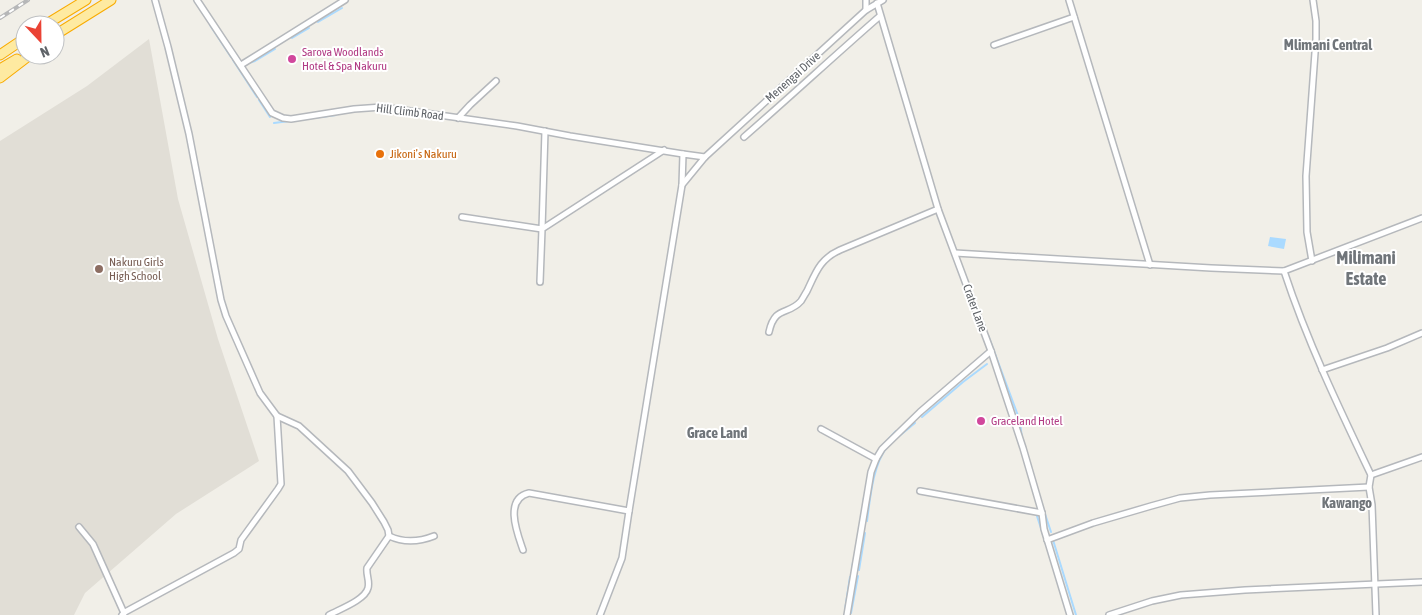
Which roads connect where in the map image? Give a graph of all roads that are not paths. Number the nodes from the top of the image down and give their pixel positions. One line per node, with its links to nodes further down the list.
1 (86, 0): 12 (highway)
2 (111, 0): 15 (highway)
3 (155, 0): 45 (street)
4 (197, 0): 21 (street, Hill Climb Road)
5 (345, 0): 21 (street)
6 (866, 0): 11 (street)
7 (883, 0): 10 (street, Menengai Drive)
8 (1069, 0): 14 (street)
9 (1313, 0): 37 (street)
10 (876, 3): 11 (street, Menengai Drive); 13 (street, Crater Lane)
11 (866, 10): 30 (street, Menengai Drive)
12 (61, 15)
13 (880, 16): 27 (street); 32 (street, Crater Lane)
14 (1074, 17): 17 (street); 38 (street)
15 (65, 29)
16 (15, 43): 18 (highway)
17 (994, 45)
18 (1, 52)
19 (15, 60): 22 (highway)
20 (17, 65): 23 (highway)
21 (241, 65): 25 (street, Hill Climb Road)
22 (0, 69)
23 (0, 78)
24 (496, 81): 25 (street)
25 (458, 118): 26 (street, Hill Climb Road)
26 (545, 131): 28 (street, Hill Climb Road); 35 (street)
27 (744, 137)
28 (664, 150): 29 (street, Hill Climb Road); 35 (street)
29 (683, 154): 30 (street, Hill Climb Road); 31 (street)
30 (705, 157): 31 (street, Menengai Drive)
31 (682, 185): 52 (street)
32 (938, 209): 36 (street, Crater Lane); 41 (street)
33 (462, 218): 35 (street)
34 (1422, 218): 37 (street)
35 (542, 229): 40 (street)
36 (955, 253): 38 (street); 43 (street, Crater Lane)
37 (1312, 261): 39 (street)
38 (1150, 265): 39 (street)
39 (1284, 271): 44 (street)
40 (540, 282)
41 (770, 332)
42 (1422, 333): 44 (street)
43 (991, 351): 48 (street); 53 (street, Crater Lane)
44 (1322, 370): 49 (street)
45 (277, 416): 55 (street); 61 (street)
46 (821, 429): 48 (street)
47 (1422, 457): 49 (street)
48 (876, 459): 64 (street)
49 (1371, 475): 50 (street)
50 (1368, 487): 57 (street); 60 (street)
51 (920, 491): 53 (street)
52 (629, 511): 58 (street); 63 (street)
53 (1042, 513): 57 (street, Crater Lane)
54 (79, 527): 61 (street)
55 (389, 536): 56 (street); 62 (street)
56 (434, 536)
57 (1047, 540): 65 (street, Crater Lane)
58 (523, 550)
59 (1422, 582): 60 (street)
60 (1375, 584): 66 (street); 67 (street)
61 (123, 614)
62 (329, 615)
63 (600, 615)
64 (847, 615)
65 (1070, 615)
66 (1109, 615)
67 (1376, 615)

